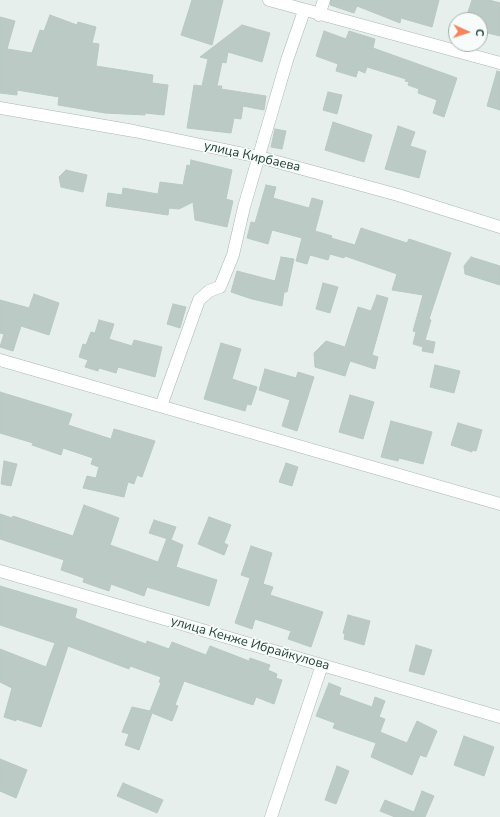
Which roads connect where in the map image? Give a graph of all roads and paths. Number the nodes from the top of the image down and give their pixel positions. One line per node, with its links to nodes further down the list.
1 (269, 0): 3 (street)
2 (324, 0): 4 (street)
3 (304, 11): 4 (street); 7 (street)
4 (319, 15): 5 (street)
5 (500, 63)
6 (0, 108): 7 (street, улица Кирбаева)
7 (259, 157): 8 (street, улица Кирбаева); 10 (street)
8 (500, 227)
9 (0, 360): 10 (street)
10 (160, 406): 11 (street)
11 (500, 504)
12 (0, 571): 13 (street, улица Кенже Ибрайкулова)
13 (322, 665): 14 (street, улица Кенже Ибрайкулова); 15 (street)
14 (500, 717)
15 (271, 817)

